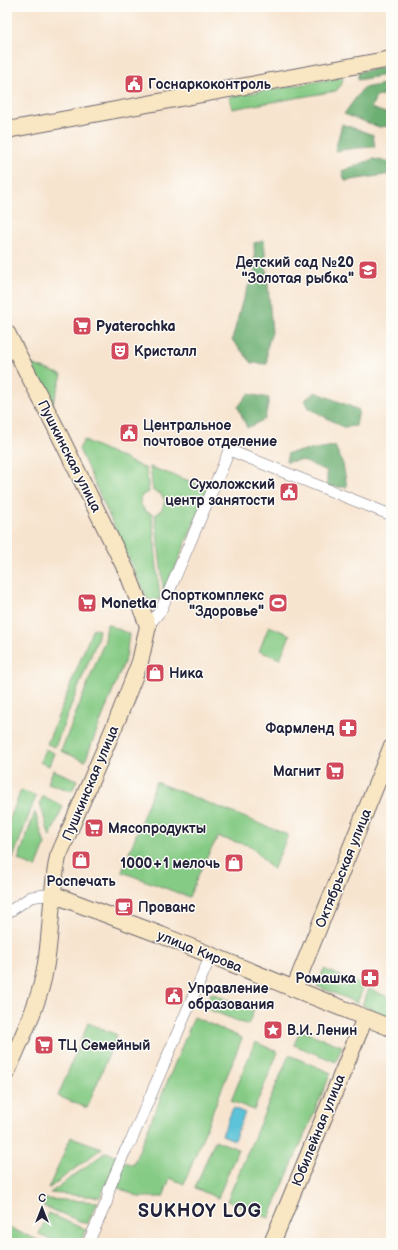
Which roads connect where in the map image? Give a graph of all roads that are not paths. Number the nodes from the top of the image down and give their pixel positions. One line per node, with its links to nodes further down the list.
1 (391, 58): 2 (street)
2 (7, 130)
3 (7, 333): 5 (street, Пушкинская улица)
4 (391, 515): 5 (street, Пушкинская улица)
5 (148, 626): 7 (street, Пушкинская улица)
6 (391, 748): 10 (street, Октябрьская улица)
7 (52, 894): 8 (street); 9 (street, улица Кирова); 13 (street, Пушкинская улица)
8 (7, 913)
9 (212, 955): 10 (street, улица Кирова); 14 (street)
10 (294, 989): 11 (street, улица Кирова)
11 (365, 1018): 12 (street, улица Кирова); 15 (street, Юбилейная улица)
12 (391, 1028)
13 (7, 1072)
14 (88, 1243)
15 (272, 1243)

